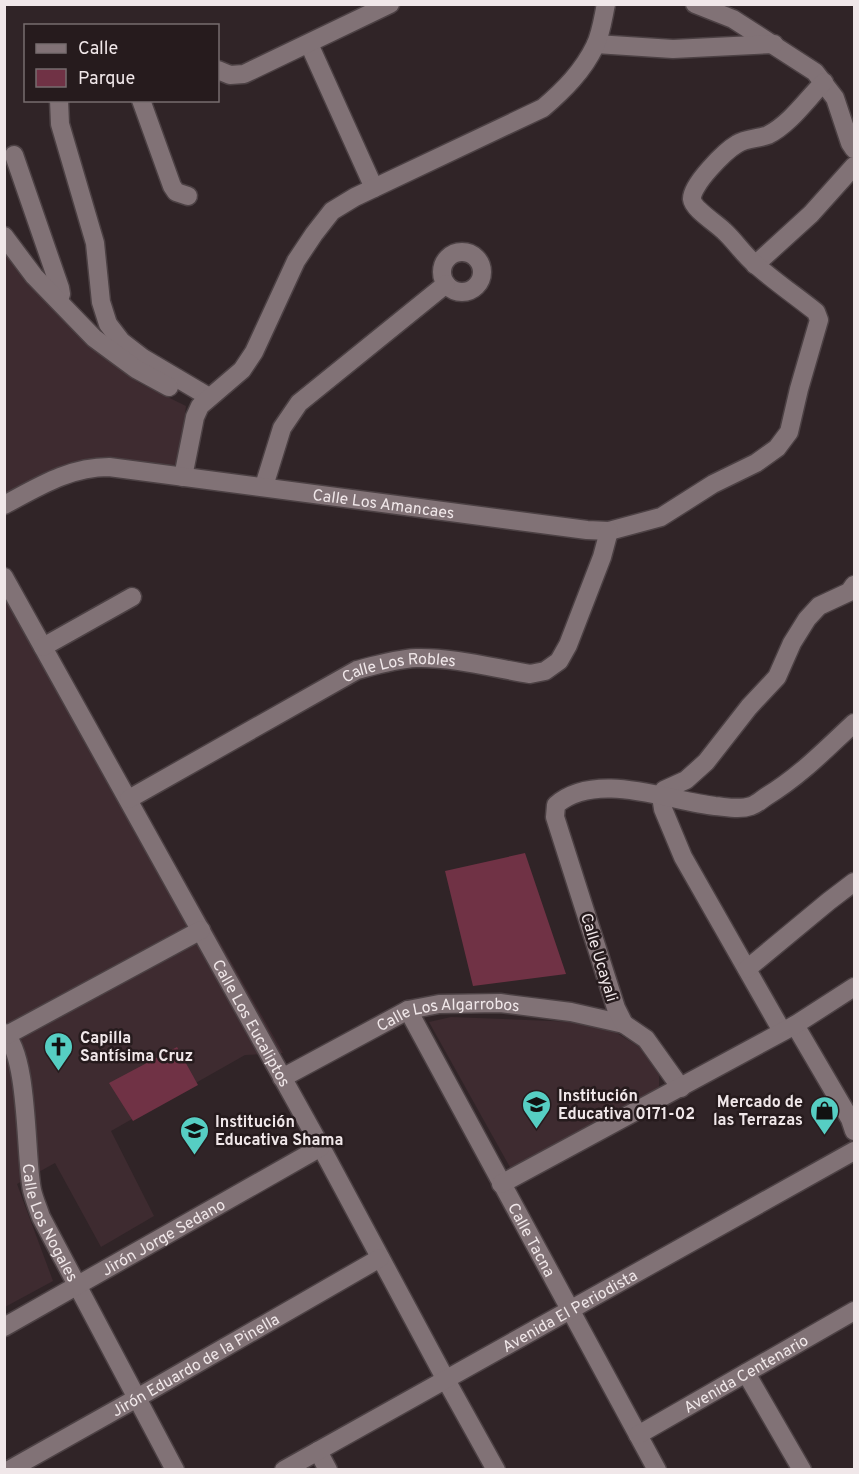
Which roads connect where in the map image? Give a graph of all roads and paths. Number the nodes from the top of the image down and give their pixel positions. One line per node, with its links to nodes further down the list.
1 (390, 4): 4 (street)
2 (606, 4): 5 (street)
3 (694, 4): 6 (street)
4 (309, 44): 7 (street); 14 (street)
5 (596, 44): 6 (street); 14 (street)
6 (774, 44): 8 (street)
7 (219, 70)
8 (824, 82): 11 (street); 17 (street)
9 (59, 102): 20 (street)
10 (142, 102): 15 (street)
11 (855, 149)
12 (14, 155): 19 (street)
13 (855, 166): 17 (street)
14 (374, 188): 20 (street)
15 (188, 196)
16 (4, 236): 19 (street)
17 (755, 265): 24 (street, Calle Los Amancaes)
18 (446, 284): 22 (street)
19 (59, 300): 20 (street)
20 (205, 402): 21 (street)
21 (183, 477): 22 (street, Calle Los Amancaes); 23 (street, Calle Los Amancaes)
22 (264, 486): 24 (street, Calle Los Amancaes)
23 (4, 505)
24 (609, 531): 31 (street, Calle Los Robles)
25 (4, 577): 28 (street, Calle Los Eucaliptos)
26 (855, 585): 30 (street)
27 (132, 597): 28 (street)
28 (43, 647): 31 (street, Calle Los Eucaliptos)
29 (855, 723): 30 (street)
30 (662, 796): 34 (street); 37 (street, Calle Ucayali)
31 (129, 799): 33 (street, Calle Los Eucaliptos)
32 (855, 882): 34 (street)
33 (201, 930): 39 (street); 40 (street, Calle Los Eucaliptos)
34 (747, 969): 38 (street)
35 (855, 987): 38 (street)
36 (408, 1010): 37 (street, Calle Los Algarrobos); 40 (street, Calle Los Algarrobos); 45 (street, Calle Tacna)
37 (624, 1024): 41 (street)
38 (789, 1028): 41 (street); 42 (street)
39 (6, 1034): 47 (street, Calle Los Nogales)
40 (282, 1078): 43 (street, Calle Los Eucaliptos)
41 (681, 1088): 45 (street)
42 (855, 1131)
43 (321, 1147): 46 (street, Calle Los Eucaliptos); 47 (street, Jirón Jorge Sedano)
44 (855, 1151): 48 (street, Avenida El Periodista)
45 (501, 1184): 48 (street, Calle Tacna)
46 (380, 1258): 52 (street, Calle Los Eucaliptos); 53 (street, Jirón Eduardo de la Pinella)
47 (77, 1286): 50 (street, Jirón Jorge Sedano); 53 (street, Calle Los Nogales)
48 (570, 1311): 52 (street, Avenida El Periodista); 54 (street, Calle Tacna)
49 (855, 1311): 51 (street, Avenida Centenario)
50 (4, 1327)
51 (746, 1373): 54 (street, Avenida Centenario); 62 (street)
52 (446, 1380): 55 (street, Avenida El Periodista); 60 (street, Calle Los Eucaliptos)
53 (137, 1398): 56 (street, Jirón Eduardo de la Pinella); 57 (street, Calle Los Nogales)
54 (638, 1435): 61 (street, Calle Tacna)
55 (318, 1451): 58 (street, Avenida El Periodista); 59 (street)
56 (9, 1470)
57 (175, 1470)
58 (284, 1470)
59 (328, 1470)
60 (496, 1470)
61 (657, 1470)
62 (802, 1470)

